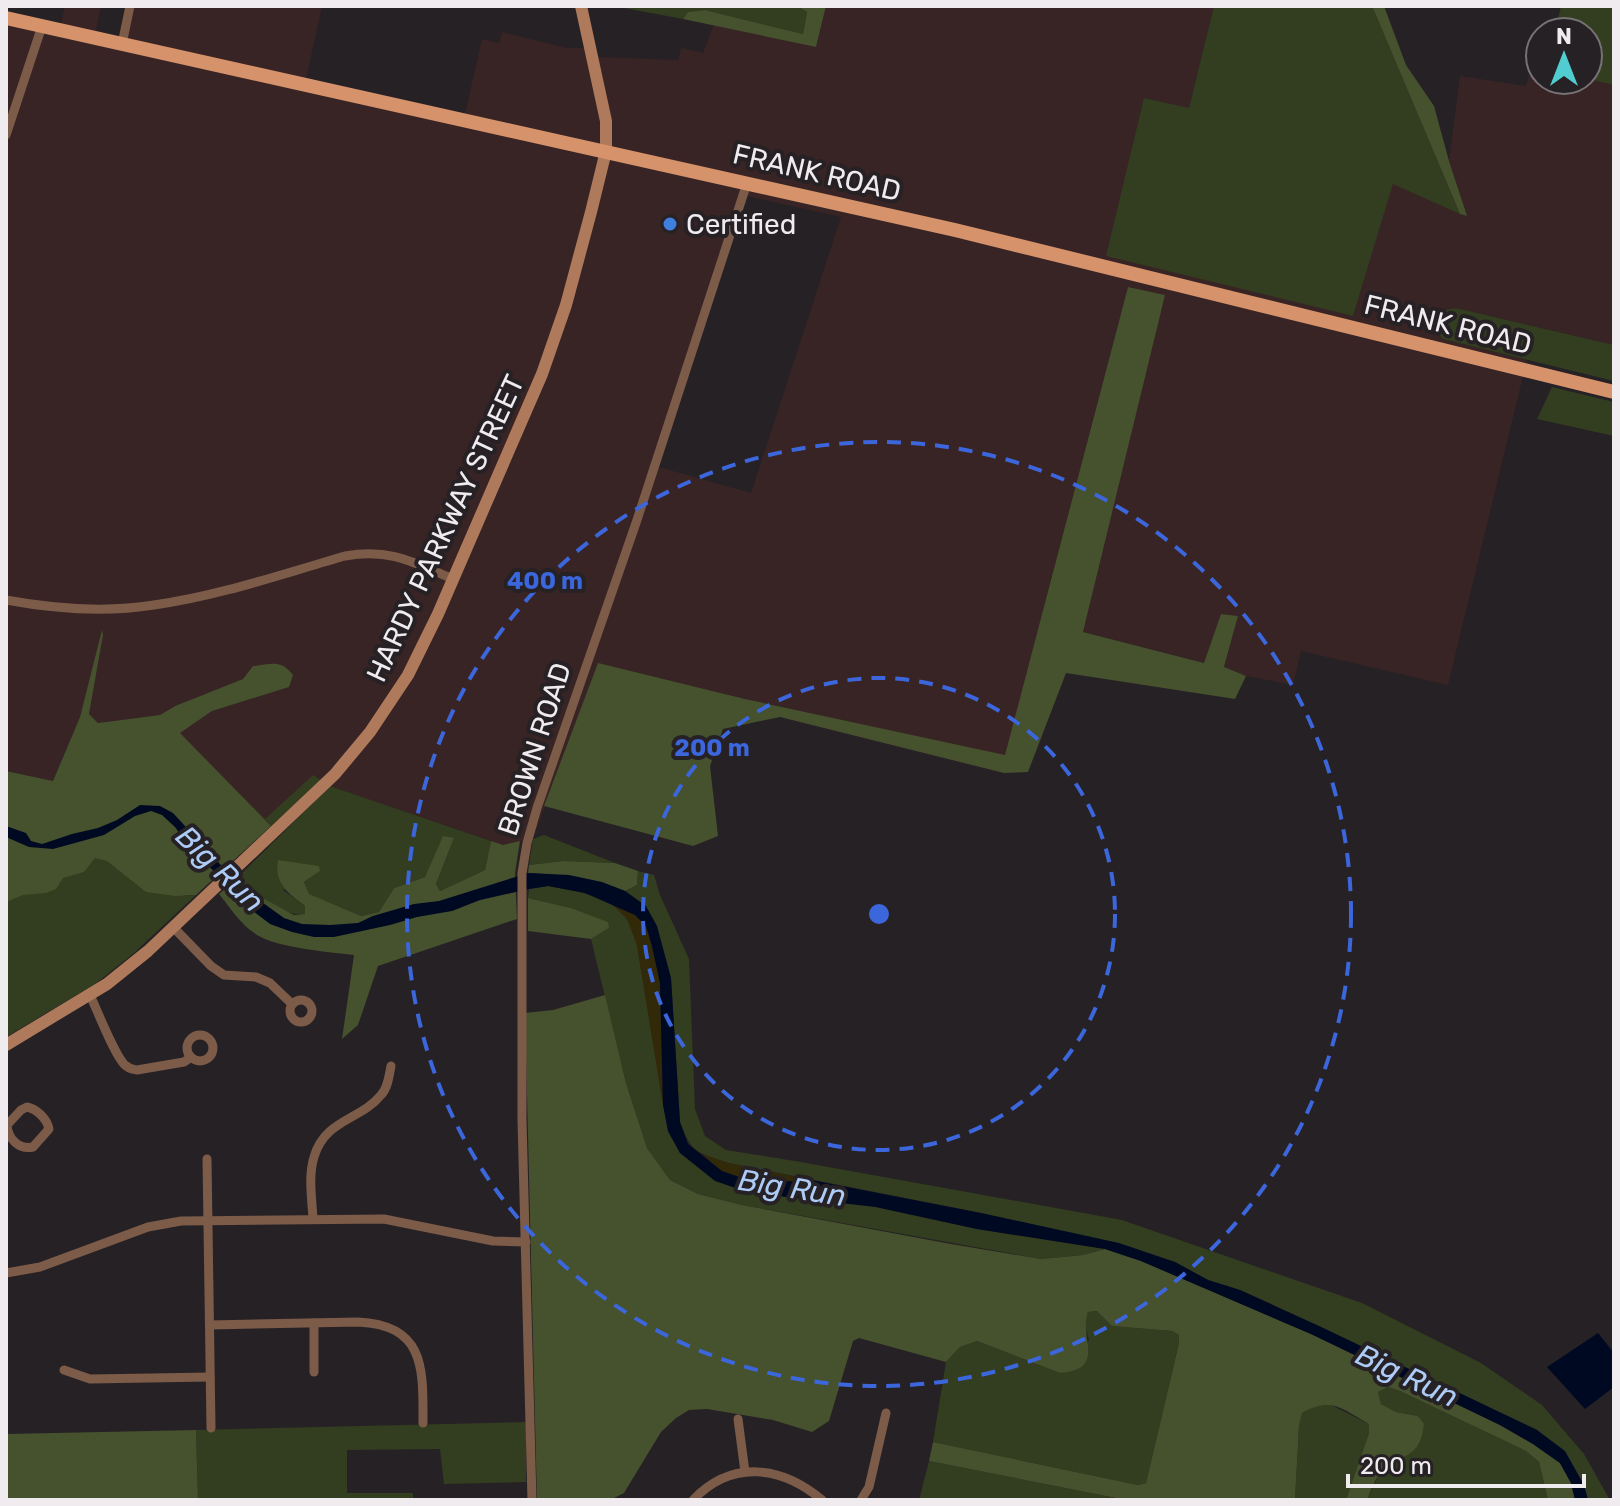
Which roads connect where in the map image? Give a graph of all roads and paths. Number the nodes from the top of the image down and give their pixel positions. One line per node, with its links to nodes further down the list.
1 (130, 6): 5 (street)
2 (581, 6): 7 (main road)
3 (6, 18): 4 (main road, FRANK ROAD)
4 (42, 26): 5 (main road, FRANK ROAD); 6 (street)
5 (122, 44): 7 (main road, FRANK ROAD)
6 (6, 135)
7 (606, 151): 8 (main road, FRANK ROAD); 10 (main road, HARDY PARKWAY STREET)
8 (747, 183): 9 (main road, FRANK ROAD); 22 (street, BROWN ROAD)
9 (1614, 392)
10 (453, 579): 11 (street); 12 (main road, HARDY PARKWAY STREET)
11 (6, 600)
12 (173, 927): 13 (main road, HARDY PARKWAY STREET); 14 (street)
13 (90, 995): 15 (main road, HARDY PARKWAY STREET); 16 (street)
14 (292, 1004)
15 (6, 1045)
16 (191, 1057)
17 (391, 1066): 20 (street)
18 (6, 1126): 18 (street)
19 (207, 1159): 21 (street)
20 (313, 1219): 21 (street); 22 (street)
21 (208, 1221): 23 (street); 25 (street)
22 (526, 1242): 34 (street, BROWN ROAD)
23 (6, 1273)
24 (314, 1323): 25 (street); 27 (street); 31 (street)
25 (210, 1325): 28 (street)
26 (64, 1370): 28 (street)
27 (314, 1372)
28 (210, 1377): 32 (street)
29 (886, 1413): 37 (street)
30 (738, 1419): 33 (street)
31 (423, 1423)
32 (211, 1428)
33 (745, 1472): 35 (street); 36 (street)
34 (532, 1500)
35 (693, 1500)
36 (822, 1500)
37 (861, 1500)

